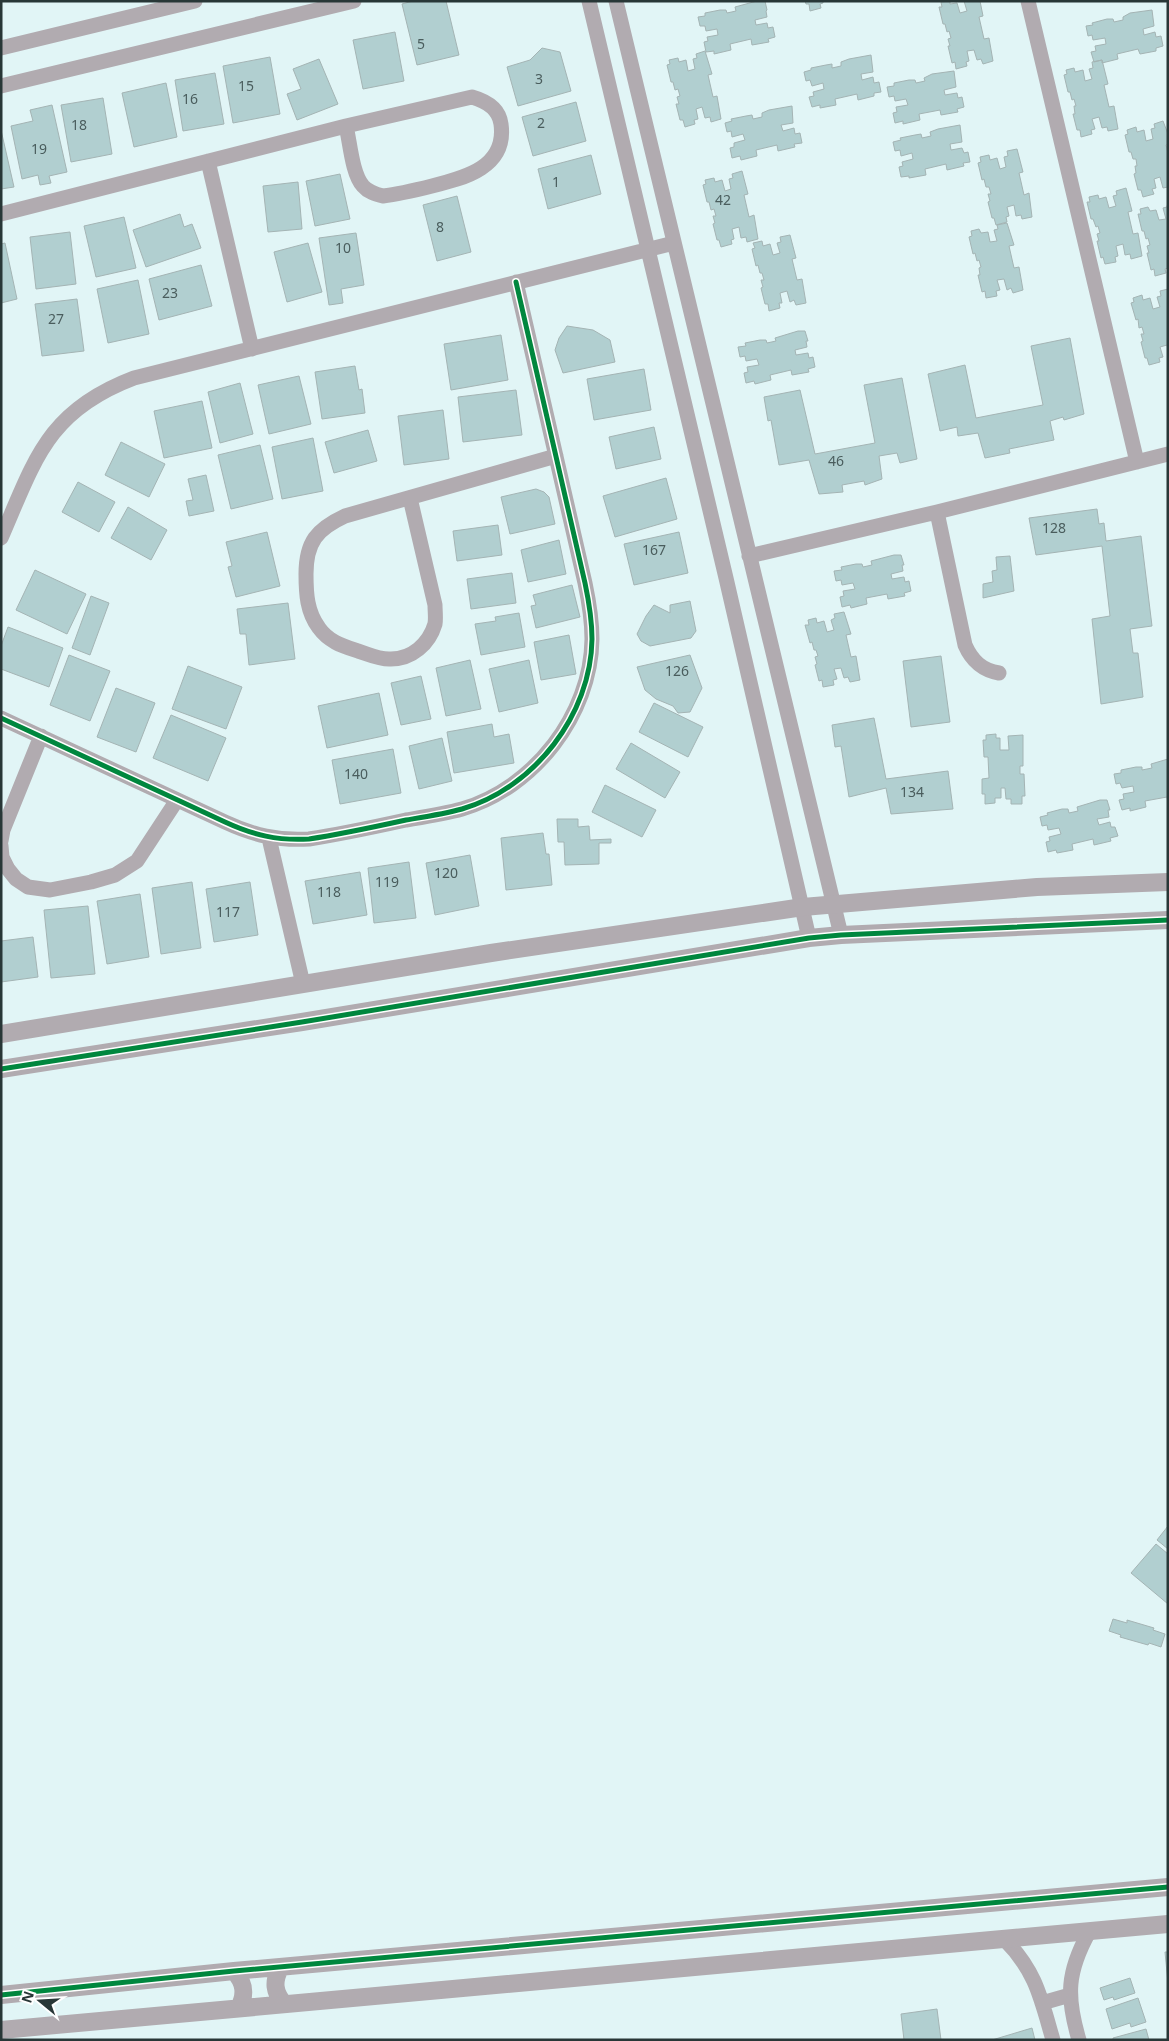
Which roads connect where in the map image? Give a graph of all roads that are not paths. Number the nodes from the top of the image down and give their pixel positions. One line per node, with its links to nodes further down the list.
1 (195, 1): 6 (street)
2 (354, 1): 7 (street)
3 (589, 1): 12 (street)
4 (616, 1): 11 (street)
5 (1028, 1): 17 (street)
6 (1, 48)
7 (1, 86)
8 (346, 126): 8 (street); 9 (street)
9 (208, 161): 10 (street); 14 (street)
10 (1, 214)
11 (674, 243): 12 (street); 21 (street)
12 (647, 250): 13 (street); 31 (street)
13 (516, 282): 14 (street); 16 (street)
14 (252, 349): 20 (street)
15 (1168, 454): 17 (street)
16 (556, 456): 18 (street); 26 (street)
17 (1137, 462): 19 (street)
18 (410, 498): 18 (street)
19 (937, 512): 21 (street); 22 (street)
20 (1, 538)
21 (749, 556): 30 (street)
22 (999, 673)
23 (1, 718): 24 (street)
24 (40, 736): 25 (street); 27 (street)
25 (177, 800): 26 (street); 28 (street)
26 (268, 838): 35 (street)
27 (1, 841)
28 (1, 846)
29 (1168, 882): 30 (street)
30 (832, 903): 31 (street); 33 (street)
31 (803, 907): 34 (street); 35 (street)
32 (1168, 920): 33 (street)
33 (841, 935): 34 (street)
34 (809, 938): 37 (street)
35 (302, 984): 36 (street)
36 (1, 1034)
37 (1, 1069)
38 (1168, 1887): 42 (street)
39 (1168, 1924): 40 (street)
40 (1089, 1932): 41 (street); 45 (street)
41 (1005, 1940): 46 (street); 47 (street)
42 (280, 1968): 43 (street); 47 (street)
43 (234, 1971): 44 (street); 48 (street)
44 (1, 1995)
45 (1070, 1995): 46 (street); 51 (street)
46 (1042, 2003): 50 (street)
47 (284, 2004): 48 (street)
48 (239, 2008): 49 (street)
49 (1, 2030)
50 (1053, 2040)
51 (1079, 2040)

